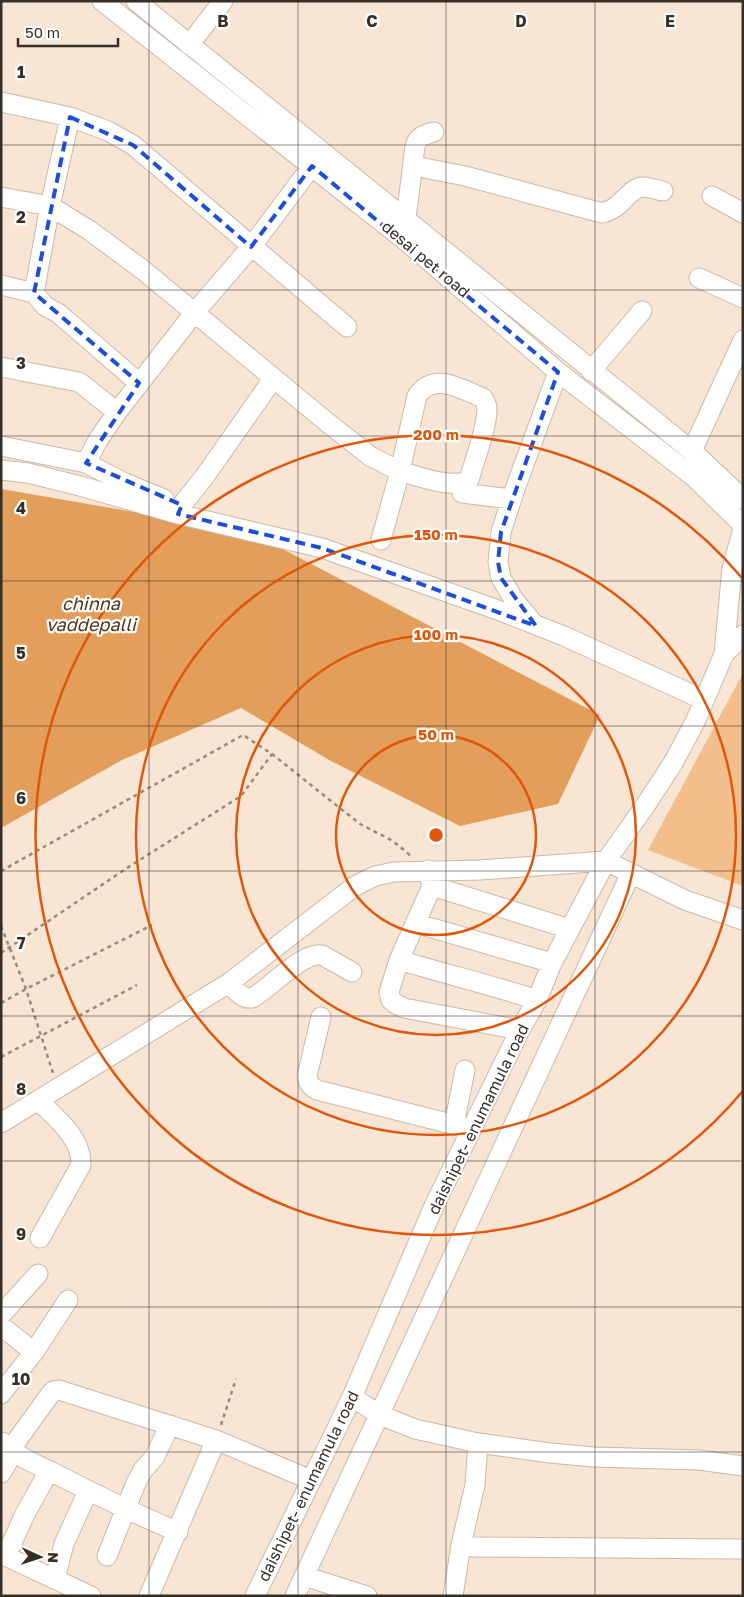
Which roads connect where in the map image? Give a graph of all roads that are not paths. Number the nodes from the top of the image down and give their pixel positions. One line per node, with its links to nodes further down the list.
1 (102, 1): 8 (street, desai pet road)
2 (136, 1): 4 (street, desai pet road)
3 (222, 1): 4 (street)
4 (189, 45): 15 (street, desai pet road)
5 (1, 102): 6 (street)
6 (70, 117): 13 (street); 16 (street)
7 (434, 132): 9 (street)
8 (312, 166): 16 (street); 27 (street, desai pet road)
9 (414, 166): 10 (street); 15 (street)
10 (663, 191)
11 (712, 196): 14 (street)
12 (1, 197): 13 (street)
13 (50, 206): 19 (street); 22 (street)
14 (743, 213)
15 (406, 219): 26 (street, desai pet road)
16 (251, 246): 22 (street); 23 (street)
17 (699, 278): 20 (street)
18 (1, 285): 19 (street)
19 (34, 293): 29 (street)
20 (743, 298)
21 (642, 310): 26 (street)
22 (195, 312): 28 (street); 29 (street)
23 (348, 327)
24 (743, 340): 32 (street)
25 (1, 367): 30 (street)
26 (592, 371): 32 (street, desai pet road)
27 (558, 372): 37 (street); 40 (street, desai pet road)
28 (273, 379): 35 (street); 39 (street)
29 (140, 384): 30 (street)
30 (117, 412): 33 (street)
31 (1, 446): 33 (street)
32 (692, 452): 38 (street, desai pet road)
33 (86, 463): 39 (street)
34 (1, 470): 39 (street)
35 (400, 471): 35 (street); 42 (street)
36 (462, 493): 37 (street)
37 (511, 499): 43 (street)
38 (743, 499)
39 (180, 510): 43 (street)
40 (743, 525)
41 (743, 529): 45 (street, daishipet- enumamula road)
42 (381, 540)
43 (536, 626): 46 (street)
44 (743, 635): 45 (street, daishipet- enumamula road)
45 (724, 654): 46 (street, daishipet- enumamula road)
46 (704, 700): 47 (street, daishipet- enumamula road)
47 (606, 861): 48 (street); 49 (street); 52 (street, daishipet- enumamula road)
48 (631, 873): 50 (street); 72 (street)
49 (430, 878): 51 (street); 52 (street); 56 (street)
50 (743, 920)
51 (415, 923): 53 (street); 54 (street)
52 (570, 929): 54 (street, daishipet- enumamula road)
53 (400, 960): 57 (street); 59 (street)
54 (552, 963): 57 (street, daishipet- enumamula road)
55 (352, 972): 56 (street)
56 (229, 983): 61 (street)
57 (537, 1000): 59 (street, daishipet- enumamula road)
58 (321, 1017): 63 (street)
59 (520, 1030): 63 (street, daishipet- enumamula road)
60 (465, 1070): 63 (street)
61 (45, 1107): 62 (street); 64 (street)
62 (1, 1123)
63 (462, 1127): 71 (street, daishipet- enumamula road)
64 (40, 1238)
65 (38, 1274): 67 (street)
66 (68, 1300): 69 (street)
67 (1, 1315)
68 (1, 1326): 69 (street)
69 (34, 1352): 70 (street)
70 (1, 1394)
71 (352, 1398): 72 (street); 80 (street, daishipet- enumamula road)
72 (380, 1416): 75 (street); 88 (street)
73 (170, 1426): 74 (street); 76 (street); 82 (street)
74 (216, 1440): 80 (street); 83 (street)
75 (478, 1443): 77 (street); 84 (street)
76 (8, 1448): 78 (street); 79 (street)
77 (743, 1466)
78 (49, 1471): 81 (street); 86 (street)
79 (1, 1473)
80 (311, 1480): 92 (street, daishipet- enumamula road)
81 (88, 1491): 82 (street); 89 (street)
82 (126, 1509): 83 (street); 87 (street)
83 (178, 1532): 91 (street)
84 (461, 1546): 85 (street); 95 (street)
85 (743, 1549)
86 (3, 1555): 89 (street)
87 (107, 1556)
88 (304, 1576): 93 (street); 94 (street)
89 (55, 1579): 90 (street)
90 (91, 1596)
91 (149, 1596)
92 (255, 1596)
93 (295, 1596)
94 (366, 1596)
95 (453, 1596)

